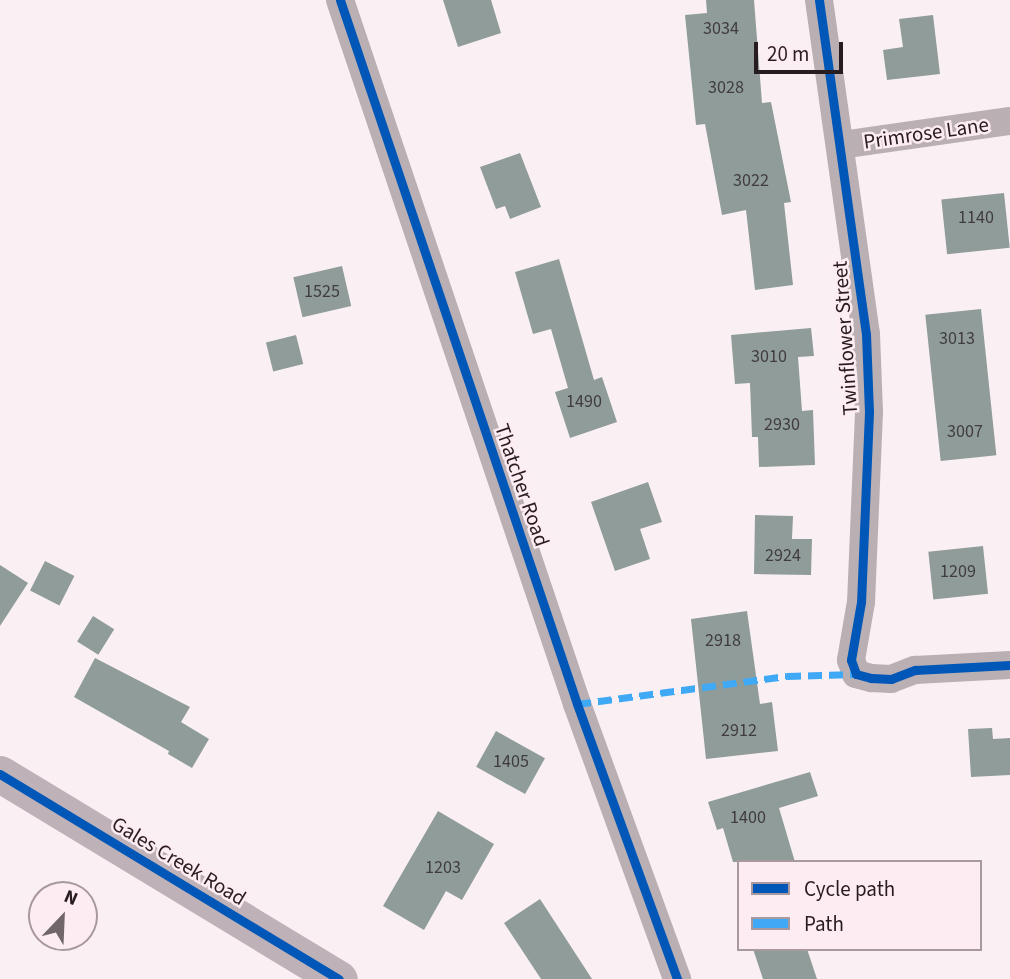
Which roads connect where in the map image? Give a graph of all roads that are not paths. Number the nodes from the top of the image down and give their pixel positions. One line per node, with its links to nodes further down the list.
1 (340, 0): 8 (street, Thatcher Road)
2 (819, 0): 4 (street, Twinflower Street)
3 (1010, 121): 4 (street, Primrose Lane)
4 (841, 145): 5 (street, Twinflower Street)
5 (1010, 665)
6 (0, 774): 7 (main road, Gales Creek Road)
7 (339, 979)
8 (677, 979)

